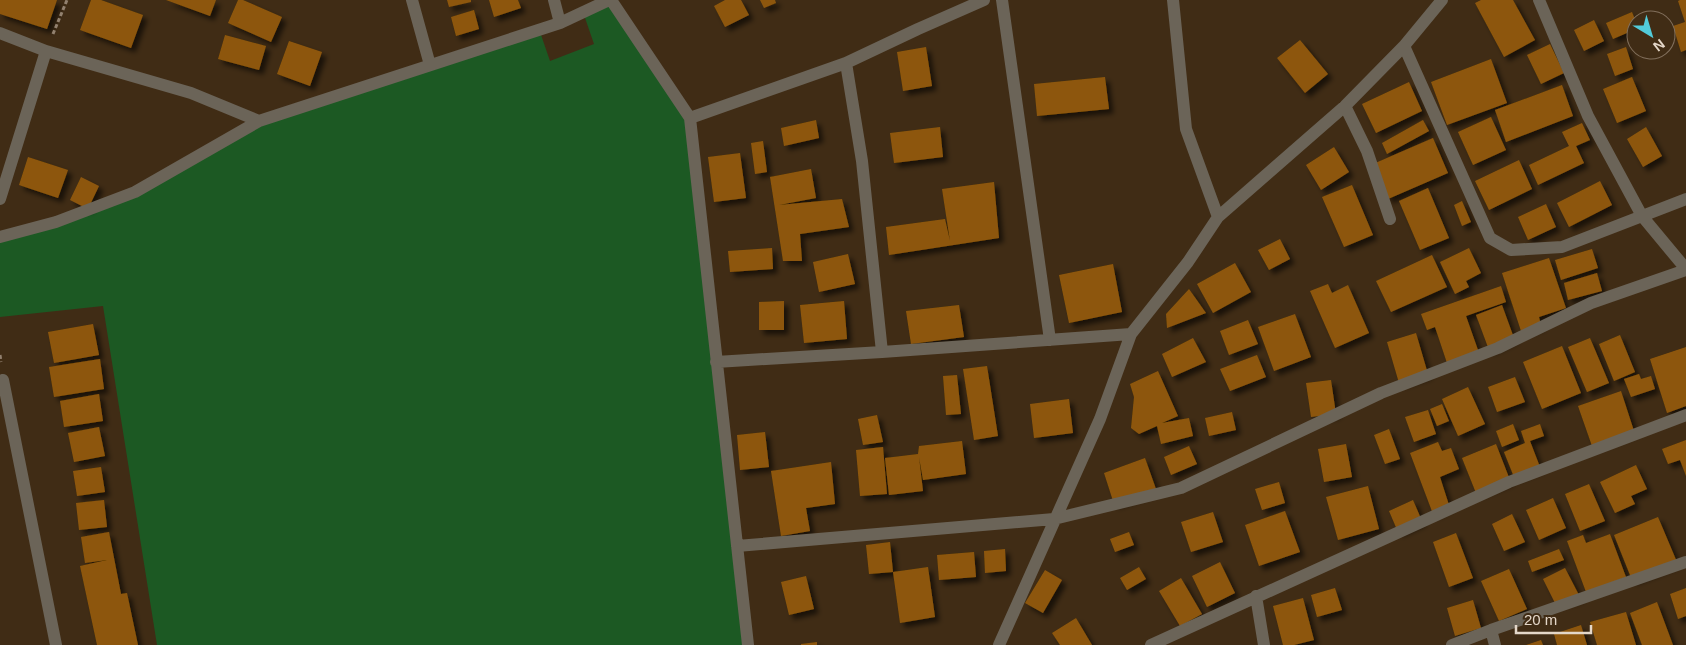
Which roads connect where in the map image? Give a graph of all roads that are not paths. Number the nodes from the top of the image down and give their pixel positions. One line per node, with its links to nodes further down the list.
1 (412, 0): 14 (street)
2 (554, 0): 9 (street)
3 (610, 0): 9 (street); 16 (street)
4 (984, 0): 13 (street)
5 (1002, 0): 26 (street)
6 (1173, 0): 21 (street)
7 (1442, 0): 11 (street)
8 (1539, 0): 20 (street)
9 (560, 23): 14 (street)
10 (0, 33): 12 (street)
11 (1404, 46): 15 (street); 20 (street)
12 (46, 51): 17 (street); 19 (street)
13 (846, 63): 16 (street); 27 (street)
14 (430, 65): 17 (street)
15 (1345, 106): 21 (street); 22 (street)
16 (690, 118): 28 (street)
17 (259, 121): 23 (street)
18 (1686, 198): 20 (street)
19 (0, 199)
20 (1642, 216): 24 (street)
21 (1218, 217): 25 (street)
22 (1390, 219)
23 (0, 237)
24 (1686, 269): 31 (street)
25 (1130, 334): 26 (street); 31 (street)
26 (1050, 340): 27 (street)
27 (882, 352): 28 (street)
28 (716, 362): 32 (street)
29 (3, 380): 36 (street)
30 (1686, 415): 34 (street)
31 (1054, 519): 32 (street); 38 (street)
32 (737, 546): 37 (street)
33 (1686, 562): 35 (street)
34 (1256, 596): 39 (street); 40 (street)
35 (1491, 630): 41 (street); 42 (street)
36 (56, 645)
37 (748, 645)
38 (999, 645)
39 (1151, 645)
40 (1264, 645)
41 (1452, 645)
42 (1495, 645)

